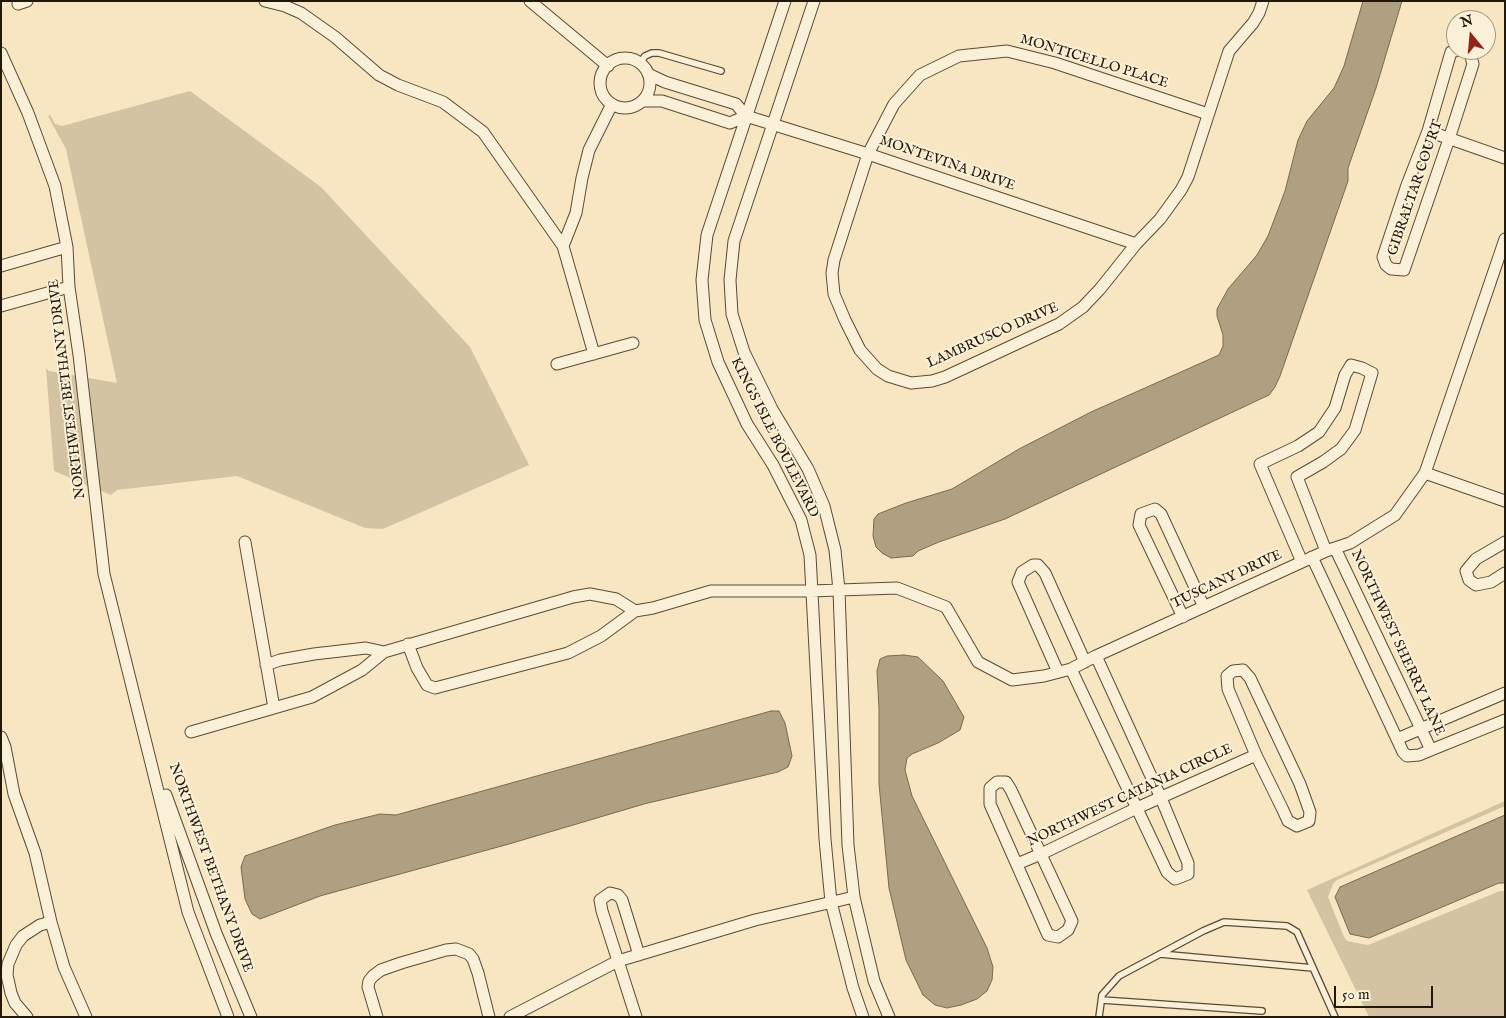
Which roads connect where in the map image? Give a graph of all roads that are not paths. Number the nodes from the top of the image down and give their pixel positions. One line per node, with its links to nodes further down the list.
1 (265, 1): 24 (street)
2 (530, 1): 10 (street)
3 (785, 1): 16 (street, KINGS ISLE BOULEVARD)
4 (814, 1): 17 (street, KINGS ISLE BOULEVARD)
5 (1263, 1): 15 (street, LAMBRUSCO DRIVE)
6 (1, 53): 25 (street, NORTHWEST BETHANY DRIVE)
7 (1449, 60): 18 (street, GIBRALTAR COURT)
8 (1472, 60): 19 (street, GIBRALTAR COURT)
9 (639, 64): 10 (street); 11 (lane); 12 (street)
10 (608, 66): 14 (street)
11 (721, 71)
12 (648, 74): 13 (street); 16 (street)
13 (643, 101): 14 (street); 16 (street)
14 (612, 104): 24 (street)
15 (1208, 114): 20 (street, MONTICELLO PLACE); 23 (street, LAMBRUSCO DRIVE)
16 (746, 116): 17 (street, MONTEVINA DRIVE); 40 (street, KINGS ISLE BOULEVARD)
17 (773, 125): 20 (street, MONTEVINA DRIVE); 39 (street, KINGS ISLE BOULEVARD)
18 (1428, 131): 19 (street); 19 (street, GIBRALTAR COURT)
19 (1449, 139): 21 (street)
20 (868, 154): 23 (street, MONTEVINA DRIVE); 23 (street, LAMBRUSCO DRIVE)
21 (1505, 158)
22 (1505, 239): 32 (street, TUSCANY DRIVE)
23 (1136, 244)
24 (563, 246): 30 (street)
25 (67, 247): 26 (street); 27 (street, NORTHWEST BETHANY DRIVE)
26 (1, 266)
27 (69, 287): 28 (street); 54 (street, NORTHWEST BETHANY DRIVE)
28 (1, 306)
29 (632, 343): 30 (street)
30 (594, 354): 31 (street)
31 (557, 364)
32 (1425, 473): 33 (street); 36 (street, TUSCANY DRIVE)
33 (1505, 501)
34 (245, 542): 48 (street)
35 (1505, 542): 38 (street)
36 (1331, 549): 37 (street, TUSCANY DRIVE); 37 (street, NORTHWEST SHERRY LANE); 55 (street, NORTHWEST SHERRY LANE)
37 (1307, 559): 41 (street, TUSCANY DRIVE); 58 (street, NORTHWEST SHERRY LANE)
38 (1505, 574)
39 (839, 590): 40 (street, TUSCANY DRIVE); 50 (street, TUSCANY DRIVE); 65 (street, KINGS ISLE BOULEVARD)
40 (811, 591): 42 (street, TUSCANY DRIVE); 66 (street, KINGS ISLE BOULEVARD)
41 (1204, 607): 43 (street, TUSCANY DRIVE); 43 (street)
42 (635, 611): 44 (street); 44 (street)
43 (1183, 617): 46 (street, TUSCANY DRIVE)
44 (408, 644): 45 (street)
45 (384, 652): 48 (street); 52 (street)
46 (1096, 656): 47 (street, TUSCANY DRIVE); 61 (street)
47 (1085, 662): 49 (street, TUSCANY DRIVE); 50 (street)
48 (266, 666): 52 (street)
49 (1071, 669): 50 (street, TUSCANY DRIVE); 62 (street)
50 (1058, 672)
51 (1505, 693): 55 (street)
52 (274, 708): 56 (street)
53 (1505, 720): 59 (street)
54 (144, 728): 76 (street, NORTHWEST BETHANY DRIVE); 77 (street, NORTHWEST BETHANY DRIVE)
55 (1422, 729): 58 (street); 59 (street, NORTHWEST SHERRY LANE)
56 (191, 732)
57 (1, 736): 67 (street)
58 (1398, 739): 59 (street, NORTHWEST SHERRY LANE)
59 (1431, 750)
60 (1256, 755): 60 (street); 61 (street, NORTHWEST CATANIA CIRCLE)
61 (1161, 798): 62 (street, NORTHWEST CATANIA CIRCLE); 62 (street)
62 (1137, 808): 63 (street, NORTHWEST CATANIA CIRCLE)
63 (1041, 854): 64 (street, NORTHWEST CATANIA CIRCLE); 64 (street); 64 (street)
64 (1017, 864)
65 (854, 897): 66 (street); 83 (street, KINGS ISLE BOULEVARD)
66 (831, 902): 68 (street); 82 (street, KINGS ISLE BOULEVARD)
67 (51, 922): 74 (street); 75 (street)
68 (638, 954): 70 (street); 70 (street)
69 (1160, 954): 71 (lane); 71 (lane); 72 (lane)
70 (618, 961): 80 (street); 81 (street)
71 (1313, 968): 85 (lane)
72 (1102, 1000): 73 (lane); 84 (lane)
73 (1262, 1010)
74 (27, 1017)
75 (86, 1017)
76 (228, 1017)
77 (251, 1017)
78 (377, 1017): 79 (street)
79 (489, 1017)
80 (510, 1017)
81 (636, 1017)
82 (863, 1017)
83 (889, 1017)
84 (1099, 1017)
85 (1335, 1017)

